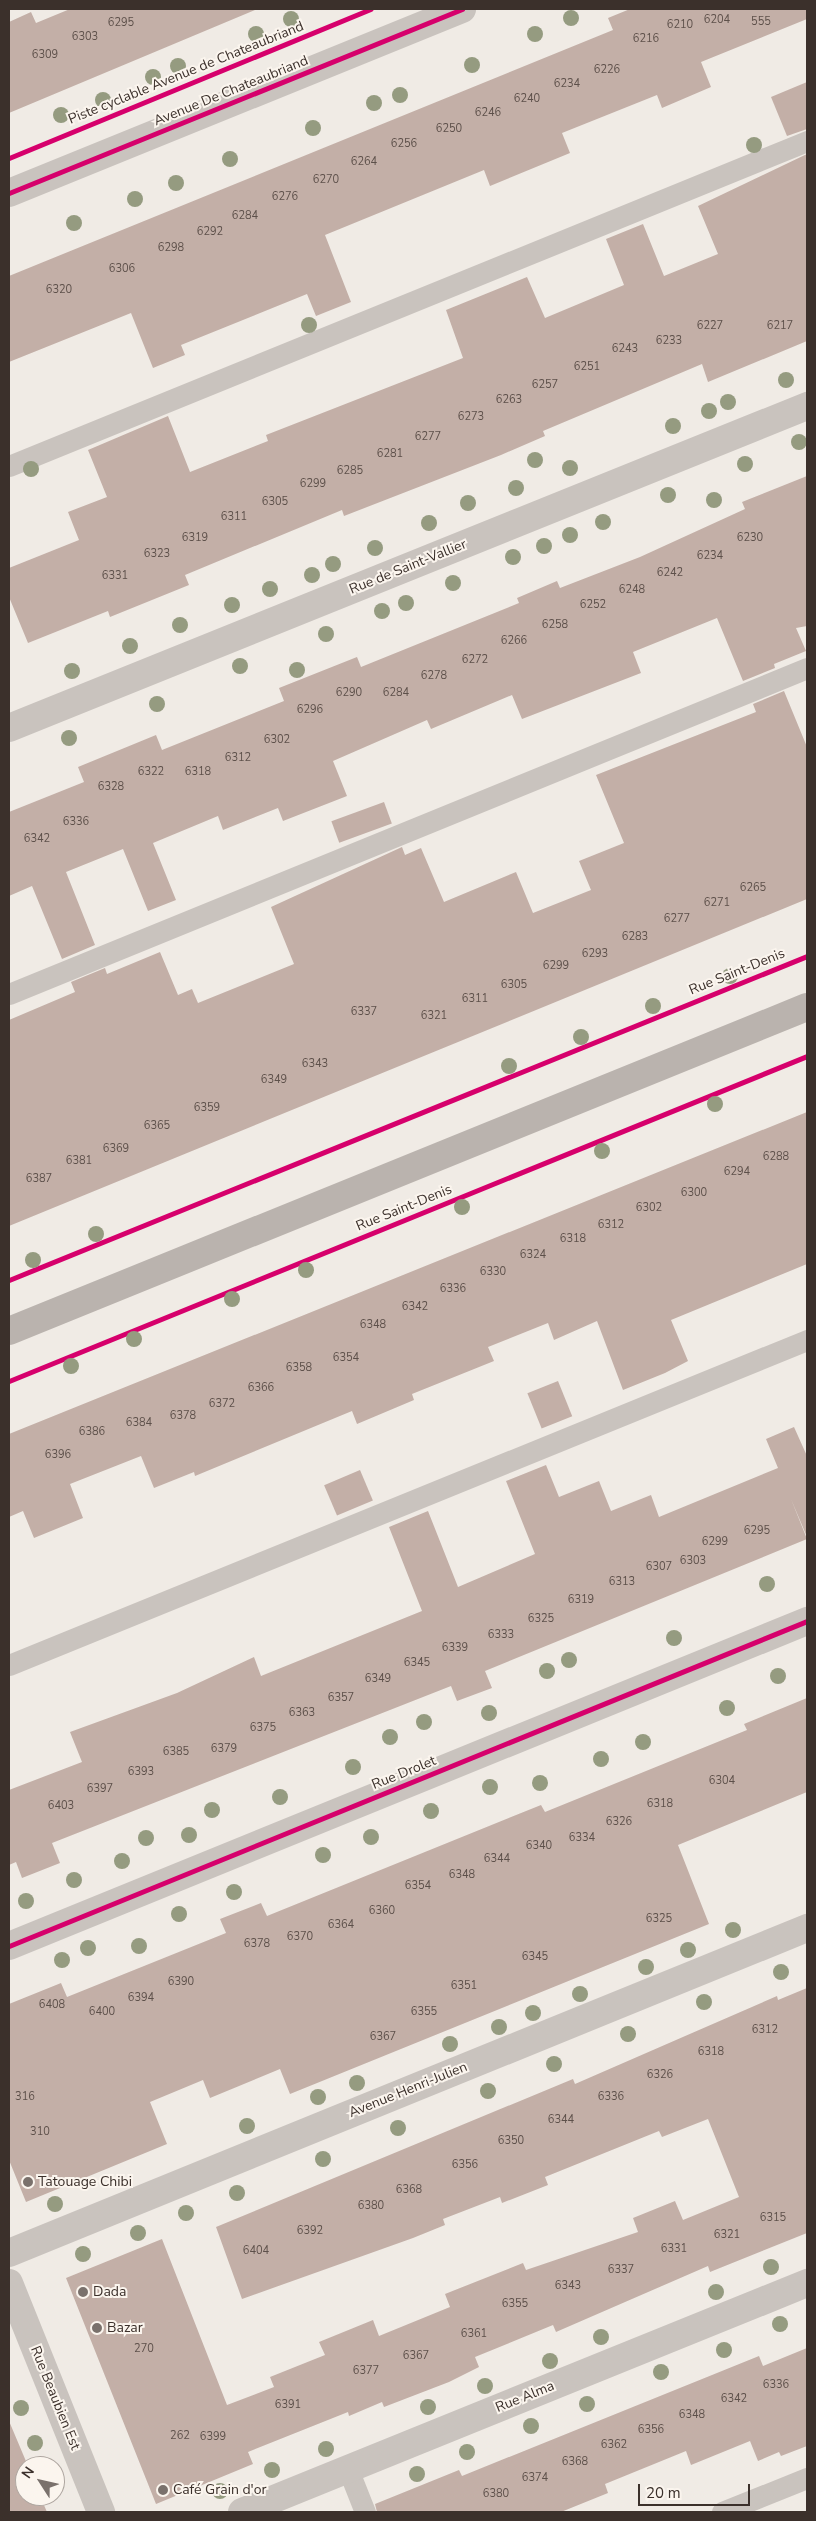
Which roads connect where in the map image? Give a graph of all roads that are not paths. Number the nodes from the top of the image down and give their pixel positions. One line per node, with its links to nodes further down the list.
1 (462, 9): 3 (street, Avenue De Chateaubriand)
2 (807, 141): 5 (lane)
3 (9, 194)
4 (807, 406): 7 (street, Rue de Saint-Vallier)
5 (9, 466)
6 (807, 668): 8 (lane)
7 (9, 728)
8 (9, 994)
9 (807, 1007): 10 (main road)
10 (9, 1331)
11 (807, 1340): 13 (lane)
12 (807, 1621): 15 (street, Rue Drolet)
13 (9, 1665)
14 (807, 1928): 16 (street, Avenue Henri-Julien)
15 (9, 1946)
16 (9, 2252)
17 (9, 2283): 21 (street, Rue Beaubien Est)
18 (807, 2283): 19 (street, Rue Alma)
19 (348, 2469): 22 (street, Rue Alma); 23 (lane)
20 (807, 2478): 24 (lane)
21 (101, 2512)
22 (242, 2512)
23 (365, 2512)
24 (722, 2512)

